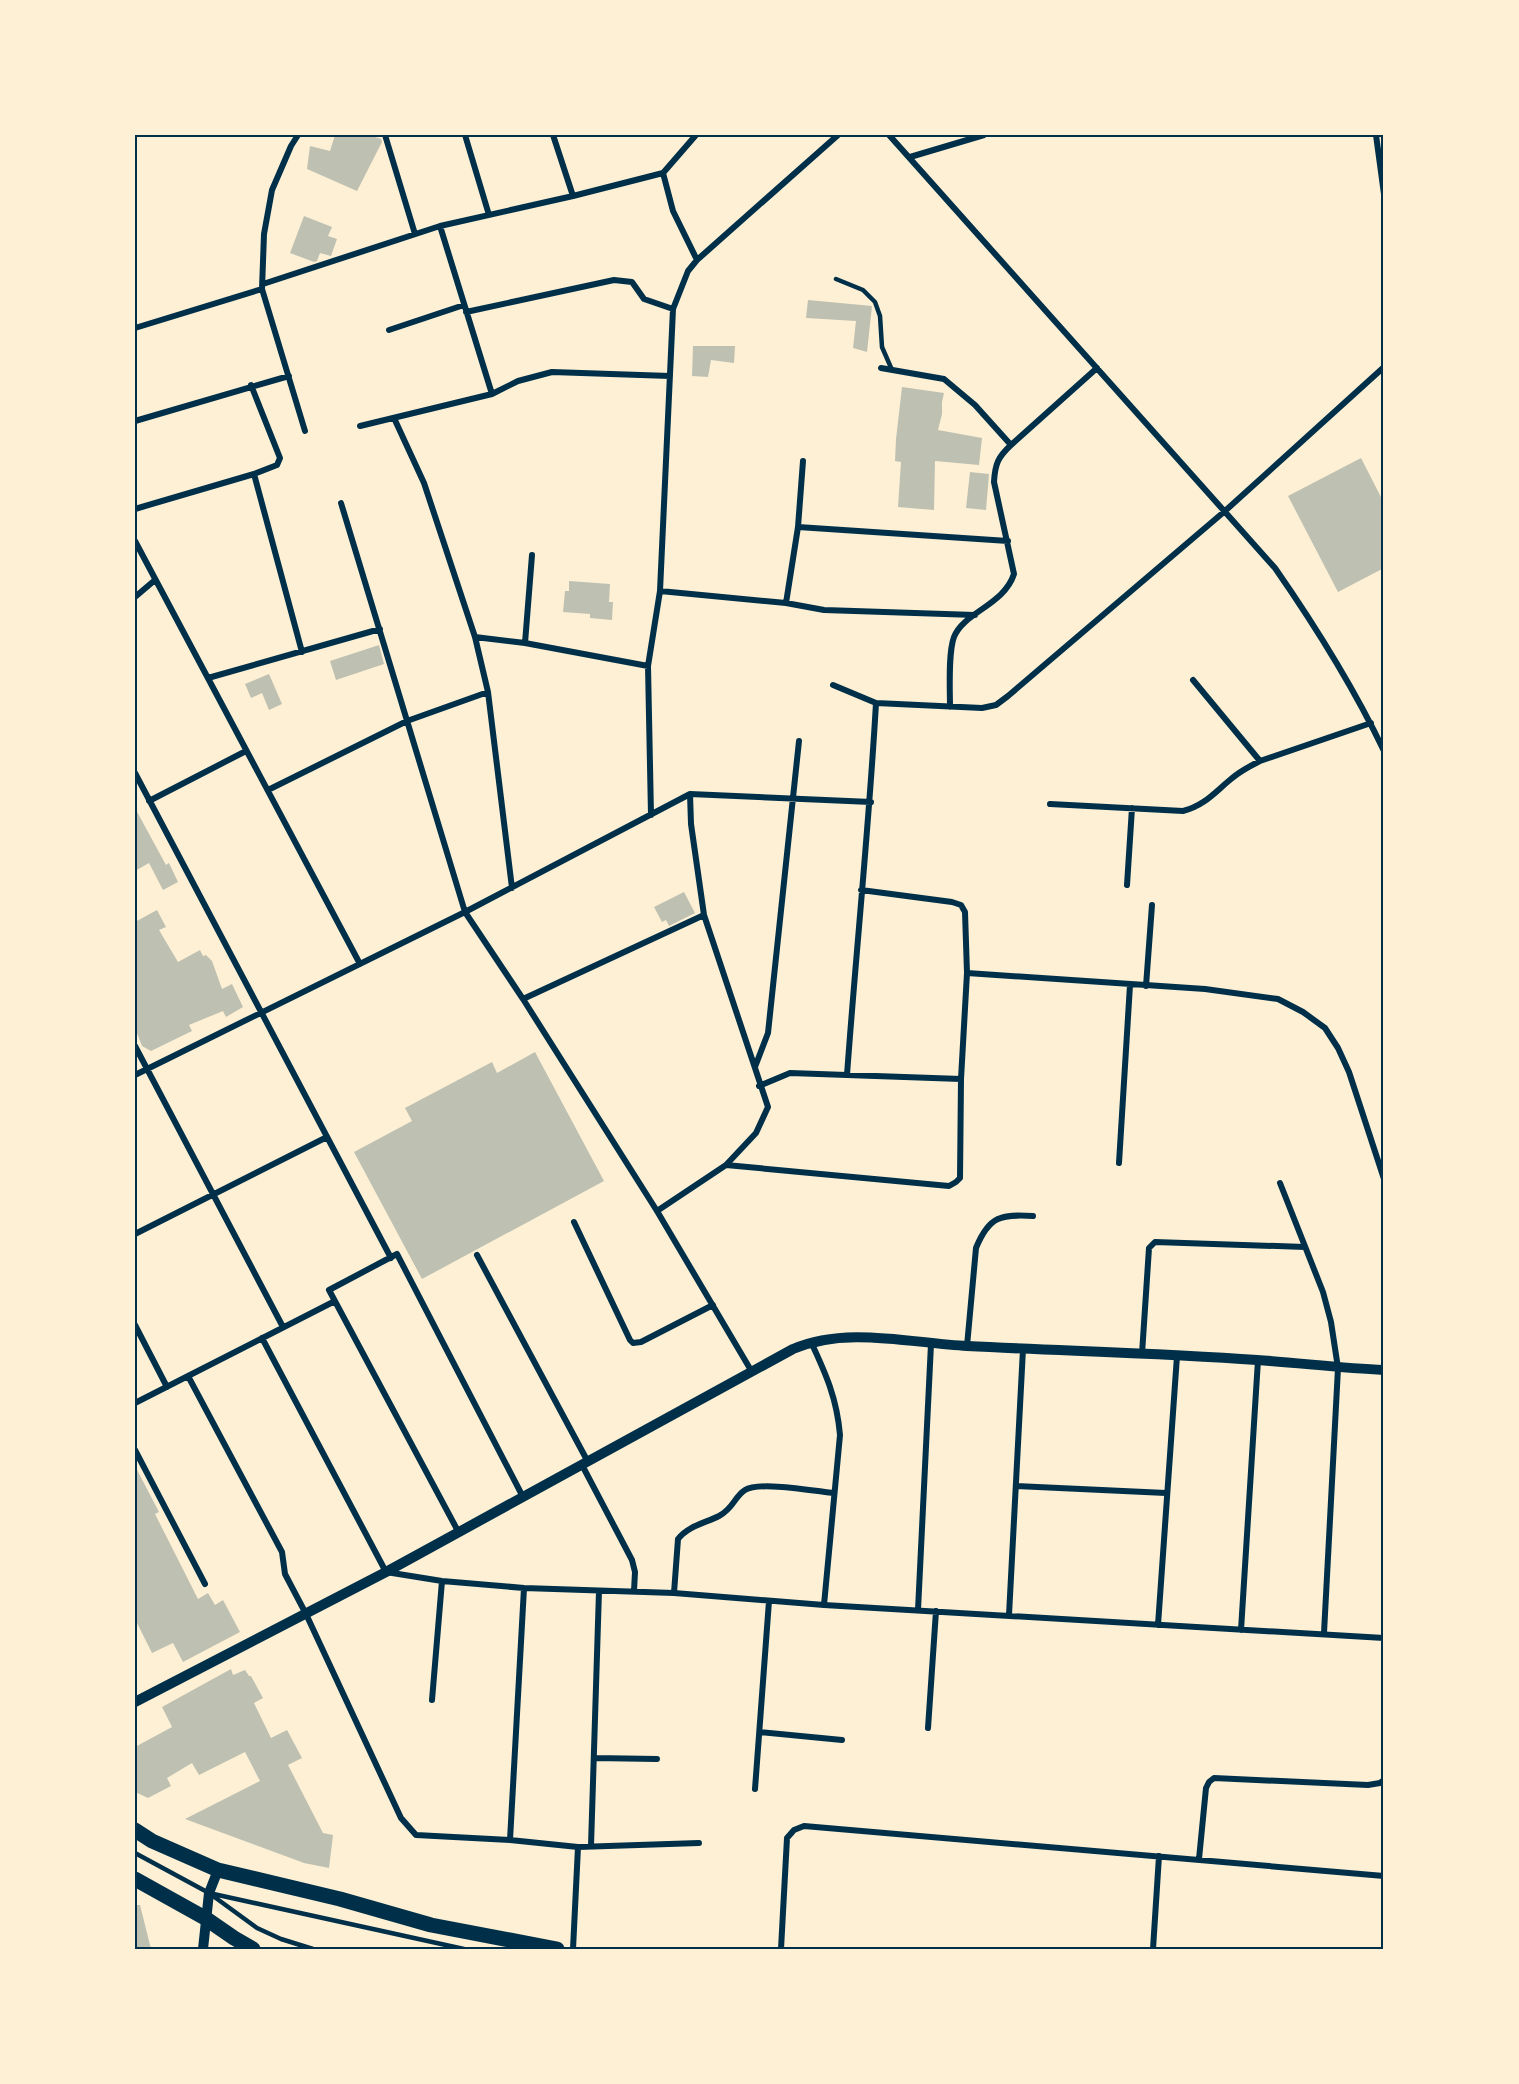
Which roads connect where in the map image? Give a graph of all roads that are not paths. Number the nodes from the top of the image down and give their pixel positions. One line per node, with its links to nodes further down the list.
1 (298, 135): 19 (street)
2 (385, 135): 16 (street)
3 (465, 135): 14 (street)
4 (553, 135): 13 (street)
5 (696, 135): 11 (street)
6 (838, 135): 17 (street)
7 (890, 135): 10 (street)
8 (984, 135): 10 (street)
9 (1376, 135): 12 (street)
10 (910, 157): 26 (street)
11 (663, 173): 13 (street); 17 (street)
12 (1384, 194)
13 (573, 196): 14 (street)
14 (489, 215): 15 (street)
15 (440, 226): 16 (street); 20 (street)
16 (415, 234): 19 (street)
17 (697, 260): 21 (street)
18 (836, 279): 27 (lane)
19 (263, 286): 22 (street); 28 (street)
20 (465, 309): 21 (street); 23 (street); 31 (street)
21 (673, 309): 29 (street)
22 (135, 327)
23 (389, 330)
24 (1384, 367): 41 (street)
25 (881, 368): 27 (street)
26 (1097, 368): 36 (street); 41 (street)
27 (892, 370): 36 (street)
28 (289, 376): 30 (street); 35 (street)
29 (670, 376): 31 (street); 47 (street)
30 (251, 385): 33 (street); 38 (street)
31 (492, 394): 32 (street)
32 (394, 418): 34 (street); 52 (street)
33 (135, 421)
34 (360, 426)
35 (305, 431)
36 (1011, 445): 44 (street)
37 (803, 461): 42 (street)
38 (254, 474): 40 (street); 54 (street)
39 (341, 503): 51 (street)
40 (135, 509)
41 (1225, 511): 61 (street); 63 (street)
42 (798, 527): 44 (street); 49 (street)
43 (135, 541): 46 (street)
44 (1008, 541): 50 (street)
45 (532, 555): 53 (street)
46 (155, 580): 48 (street); 56 (street)
47 (660, 591): 49 (street); 55 (street)
48 (135, 597)
49 (786, 603): 50 (street)
50 (976, 615): 61 (street)
51 (380, 629): 54 (street); 62 (street)
52 (475, 638): 53 (street); 59 (street)
53 (525, 643): 55 (street)
54 (302, 652): 56 (street)
55 (648, 666): 76 (street)
56 (208, 678): 65 (street)
57 (1193, 680): 67 (street)
58 (833, 685): 60 (street)
59 (488, 692): 62 (street); 78 (street)
60 (876, 703): 61 (street); 73 (street)
61 (950, 707)
62 (407, 721): 69 (street); 81 (street)
63 (1371, 723): 66 (street); 67 (street)
64 (799, 741): 71 (street)
65 (246, 751): 69 (street); 72 (street)
66 (1384, 751)
67 (1260, 761): 75 (street)
68 (135, 773): 72 (street)
69 (268, 790): 83 (street)
70 (690, 794): 71 (street); 76 (street); 82 (street)
71 (793, 797): 73 (street); 90 (street)
72 (149, 801): 88 (street)
73 (871, 802): 79 (street)
74 (1050, 804): 75 (street)
75 (1132, 808): 77 (street)
76 (651, 815): 78 (street)
77 (1127, 885)
78 (512, 888): 81 (street)
79 (861, 890): 84 (street); 93 (street)
80 (1152, 905): 86 (street)
81 (465, 912): 83 (street); 87 (street)
82 (704, 915): 87 (street); 90 (street)
83 (360, 964): 88 (street)
84 (967, 973): 85 (street); 94 (street)
85 (1130, 985): 86 (street); 97 (street)
86 (1146, 986): 99 (street)
87 (523, 999): 102 (street)
88 (261, 1013): 91 (street); 96 (street)
89 (135, 1046): 91 (street)
90 (755, 1067): 95 (street)
91 (147, 1069): 92 (street); 101 (street)
92 (135, 1075)
93 (847, 1075): 94 (street); 95 (street)
94 (961, 1079): 98 (street)
95 (759, 1086): 98 (street)
96 (327, 1137): 101 (street); 108 (street)
97 (1119, 1163)
98 (726, 1165): 102 (street)
99 (1384, 1179)
100 (1280, 1183): 106 (street)
101 (213, 1195): 105 (street); 112 (street)
102 (657, 1211): 110 (street)
103 (1033, 1216): 116 (street)
104 (574, 1222): 110 (street)
105 (135, 1234)
106 (1305, 1247): 118 (street); 121 (street)
107 (477, 1255): 128 (street)
108 (391, 1257): 109 (street); 132 (street)
109 (335, 1301): 112 (street); 133 (street)
110 (713, 1305): 123 (street)
111 (135, 1325): 125 (street)
112 (283, 1327): 113 (street)
113 (262, 1338): 124 (street); 134 (street)
114 (811, 1341): 115 (street); 123 (street); 130 (street)
115 (931, 1344): 116 (street); 143 (street)
116 (967, 1346): 117 (street)
117 (1023, 1348): 118 (street); 129 (street)
118 (1142, 1354): 119 (street)
119 (1177, 1356): 120 (street); 131 (street)
120 (1258, 1360): 121 (street); 148 (street)
121 (1338, 1368): 122 (street); 149 (street)
122 (1384, 1370)
123 (752, 1372): 128 (street)
124 (188, 1376): 125 (street); 145 (street)
125 (167, 1386): 126 (street)
126 (135, 1403)
127 (135, 1450): 136 (street)
128 (585, 1464): 132 (street); 139 (street)
129 (1016, 1486): 131 (street); 146 (street)
130 (834, 1493): 140 (street); 142 (street)
131 (1166, 1493): 147 (street)
132 (523, 1497): 133 (street)
133 (459, 1533): 134 (street)
134 (386, 1572): 135 (street); 145 (street)
135 (442, 1581): 137 (street); 152 (street)
136 (205, 1584)
137 (524, 1588): 138 (street); 161 (street)
138 (599, 1591): 139 (street); 156 (street)
139 (634, 1592): 140 (street)
140 (674, 1593): 141 (street)
141 (769, 1601): 142 (street); 154 (street)
142 (824, 1605): 143 (street)
143 (918, 1610): 144 (street)
144 (936, 1611): 146 (street); 153 (street)
145 (306, 1614): 151 (street); 161 (street)
146 (1009, 1615): 147 (street)
147 (1158, 1625): 148 (street)
148 (1241, 1630): 149 (street)
149 (1324, 1633): 150 (street)
150 (1384, 1638)
151 (136, 1700)
152 (432, 1700)
153 (928, 1728)
154 (760, 1732): 155 (street); 159 (street)
155 (842, 1740)
156 (594, 1758): 157 (street); 163 (street)
157 (657, 1759)
158 (1384, 1780): 167 (street)
159 (755, 1789)
160 (135, 1830): 168 (main road)
161 (510, 1840): 164 (street)
162 (699, 1843): 163 (street)
163 (591, 1846): 164 (street)
164 (578, 1847): 178 (street)
165 (135, 1852): 171 (lane)
166 (1159, 1856): 167 (street); 179 (street); 180 (street)
167 (1199, 1859): 169 (street)
168 (218, 1870): 171 (street); 177 (main road)
169 (1384, 1876)
170 (135, 1879): 172 (main road)
171 (209, 1893): 172 (street); 175 (lane); 176 (lane)
172 (205, 1918): 173 (street); 174 (main road)
173 (205, 1947)
174 (253, 1949)
175 (313, 1949)
176 (464, 1949)
177 (557, 1949)
178 (573, 1949)
179 (781, 1949)
180 (1153, 1949)

